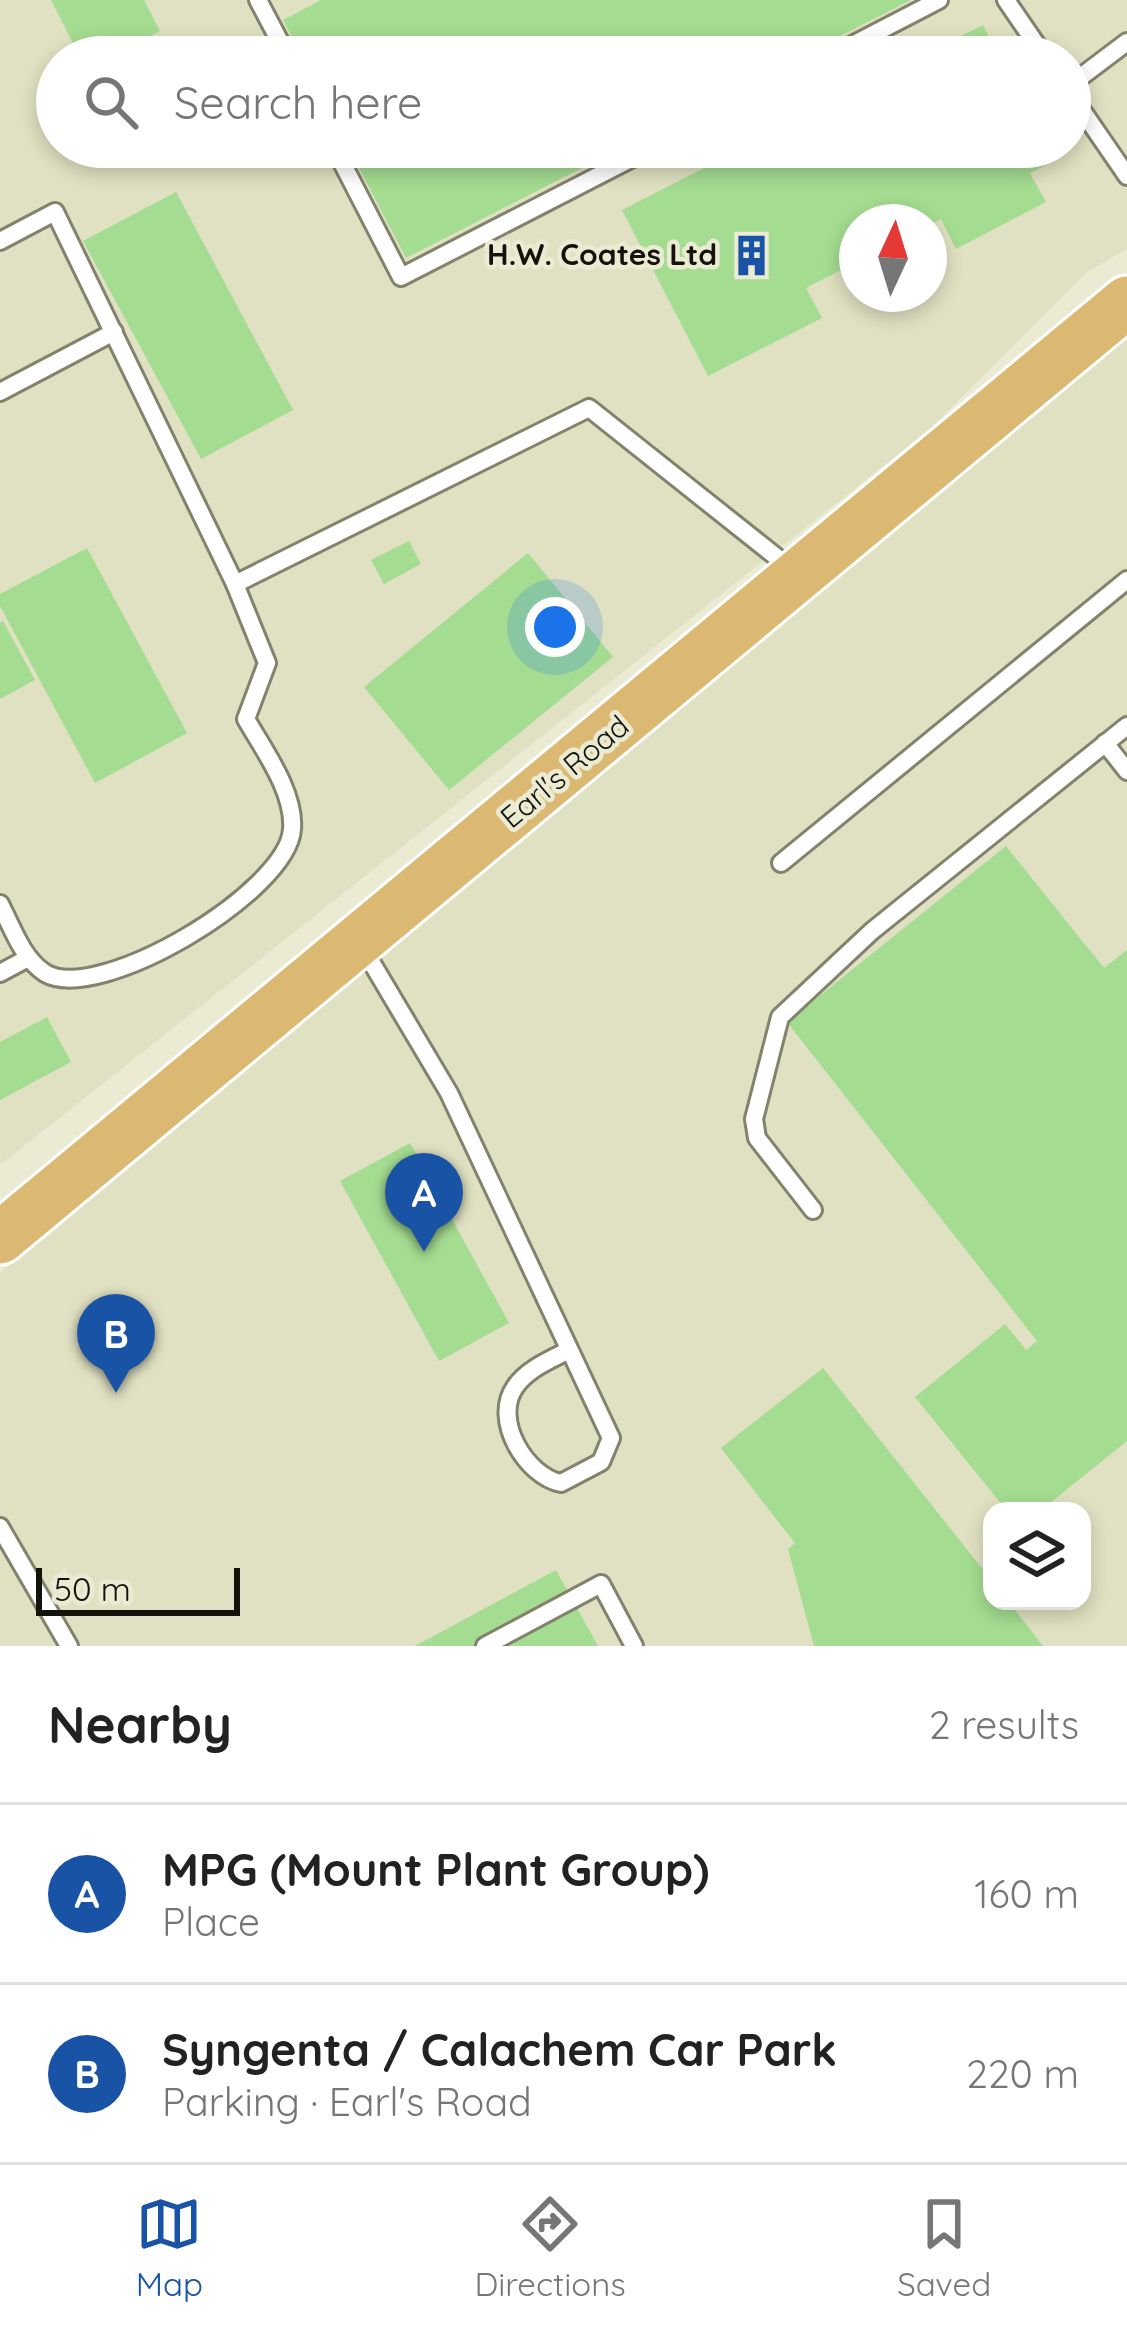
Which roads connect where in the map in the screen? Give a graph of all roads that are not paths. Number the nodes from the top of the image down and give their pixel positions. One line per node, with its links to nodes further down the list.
1 (259, 0): 4 (lane)
2 (939, 0): 5 (lane)
3 (1006, 0): 6 (lane)
4 (277, 36)
5 (870, 36)
6 (1031, 36)
7 (1127, 42): 8 (lane)
8 (1091, 72)
9 (1091, 121): 12 (lane)
10 (345, 168): 11 (lane)
11 (613, 168)
12 (1127, 176)
13 (1, 239): 15 (lane)
14 (1127, 302): 17 (main road, Earl's Road)
15 (114, 332): 16 (lane); 19 (lane)
16 (0, 392)
17 (800, 576): 19 (lane); 25 (main road, Earl's Road)
18 (1127, 580): 23 (lane)
19 (236, 584): 26 (lane)
20 (1127, 725): 21 (lane)
21 (1105, 743): 22 (lane); 28 (lane)
22 (1127, 771)
23 (781, 863)
24 (0, 904): 26 (lane)
25 (360, 942): 29 (main road, Earl's Road); 30 (lane)
26 (28, 958): 27 (lane)
27 (0, 973)
28 (813, 1210)
29 (0, 1238)
30 (569, 1350): 30 (lane)
31 (0, 1527): 32 (lane)
32 (69, 1646)
33 (485, 1646): 34 (lane)
34 (634, 1646)

